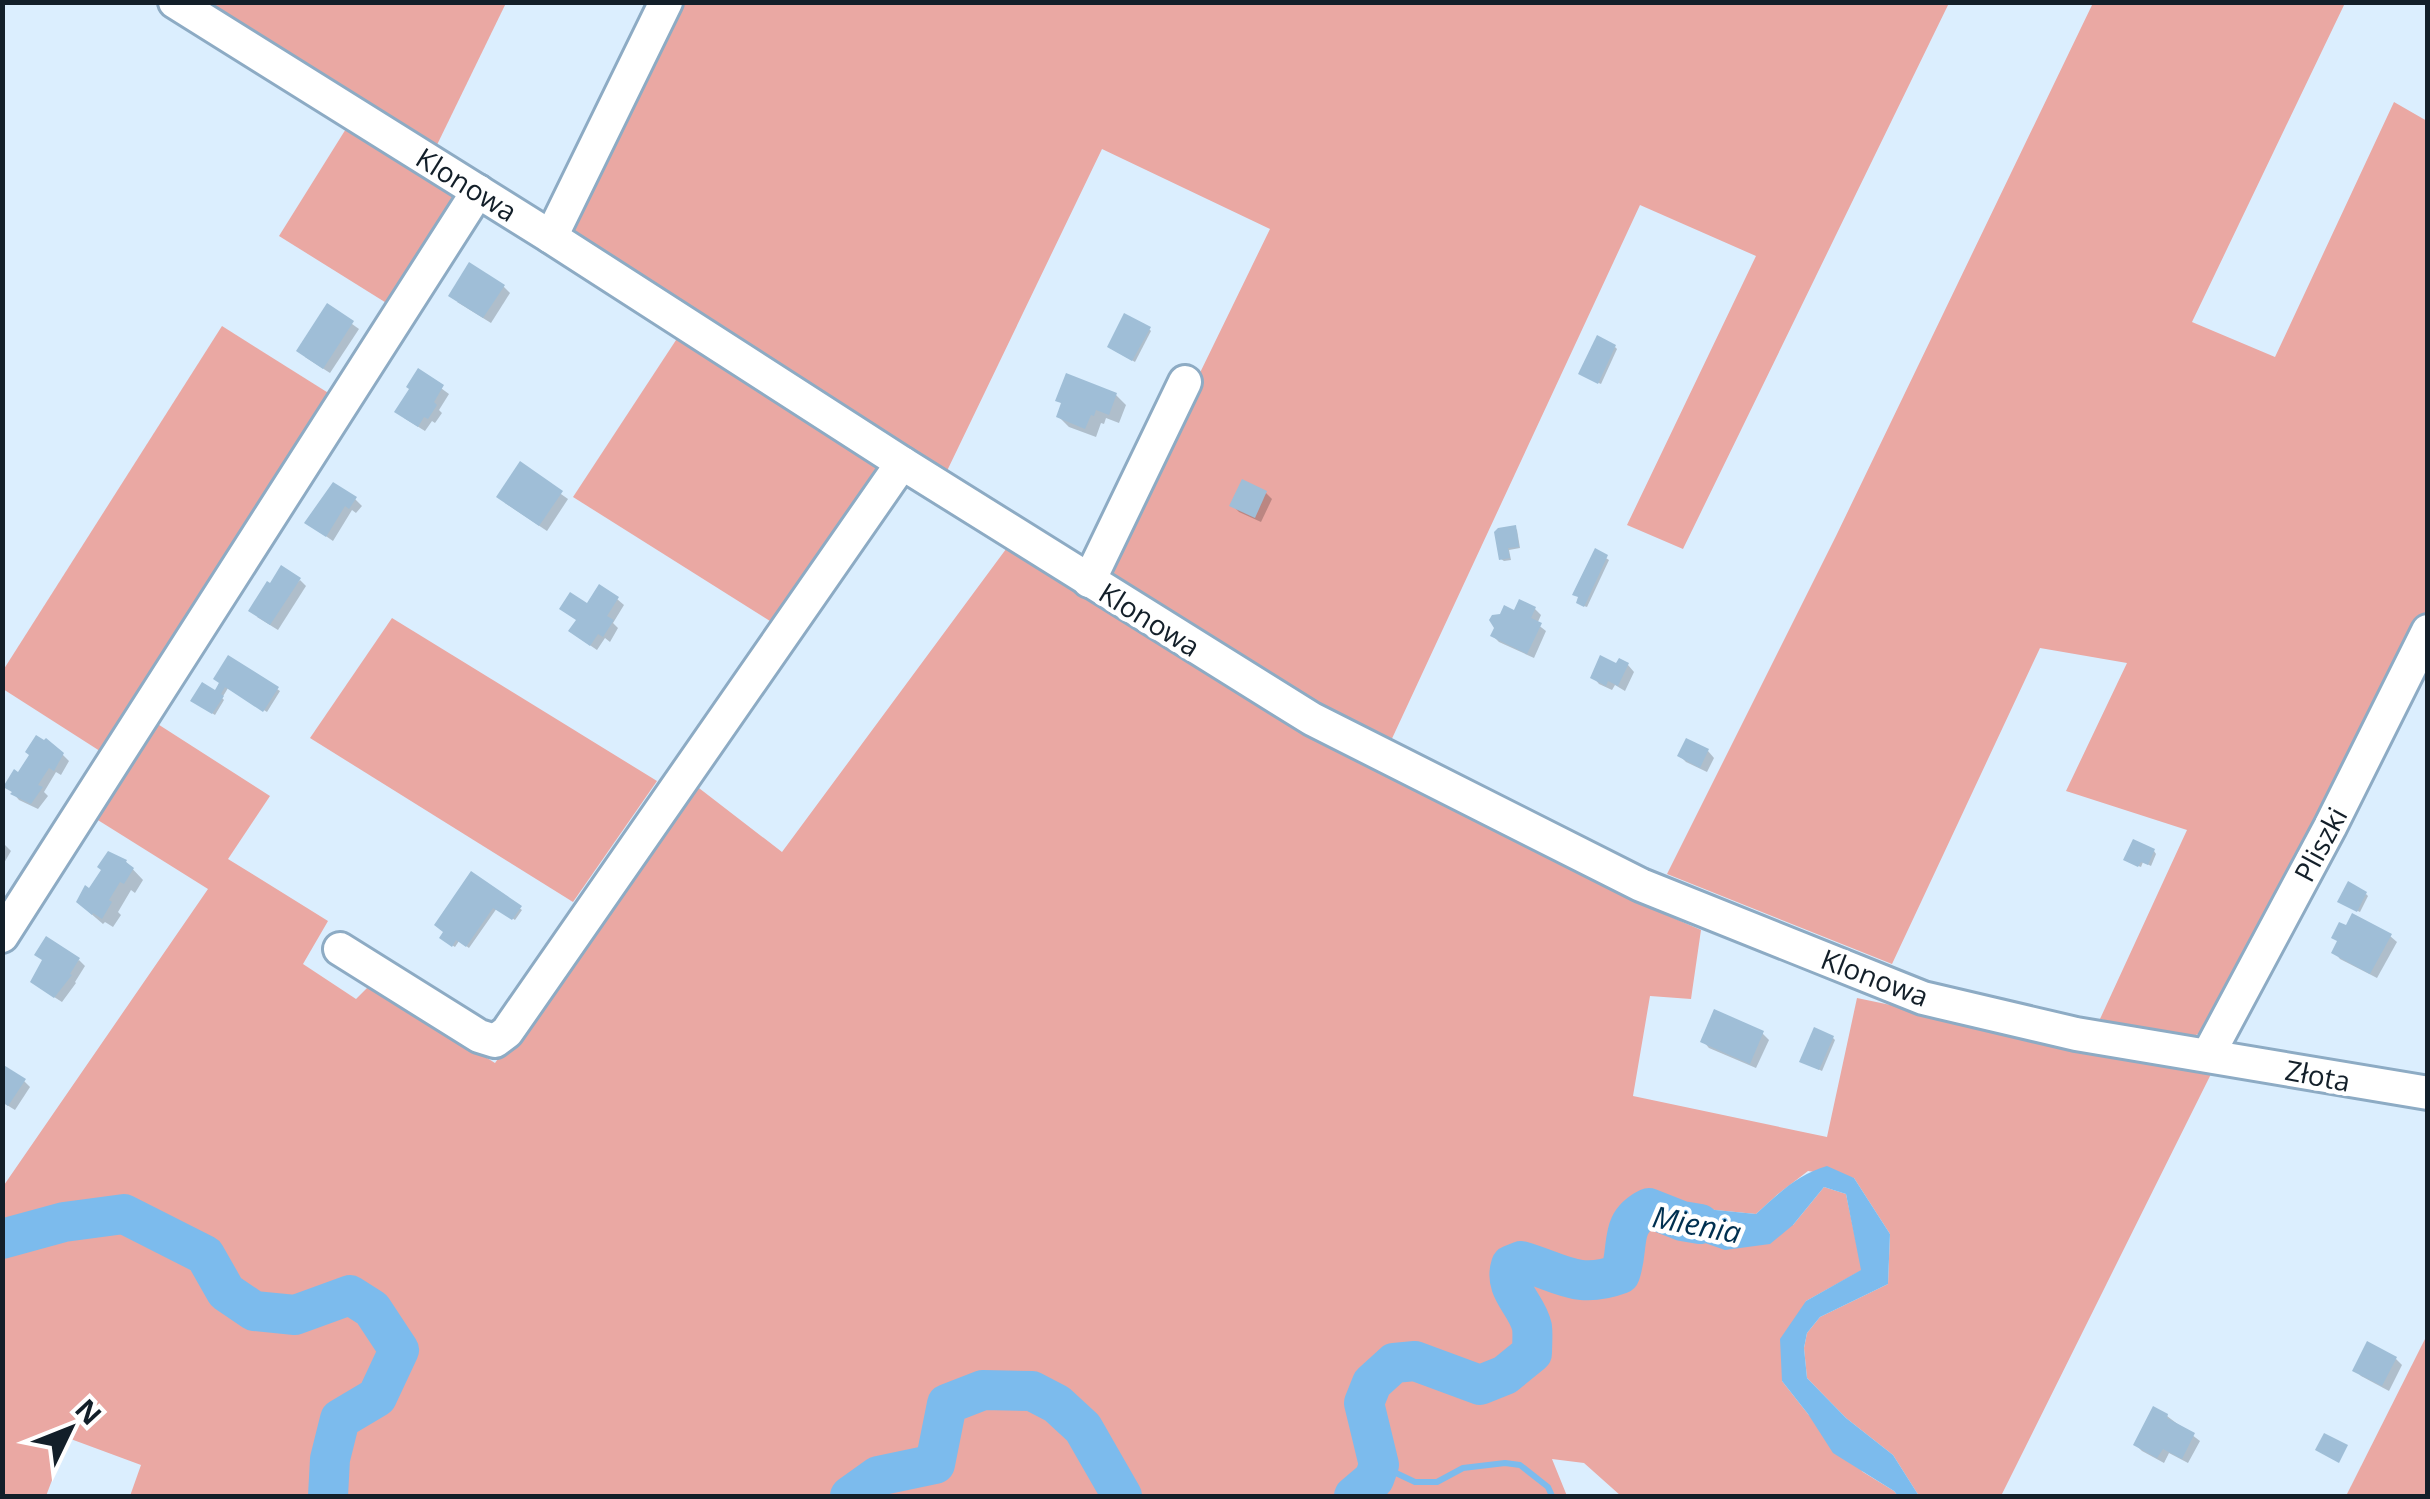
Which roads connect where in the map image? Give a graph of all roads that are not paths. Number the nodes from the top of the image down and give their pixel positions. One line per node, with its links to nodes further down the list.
1 (175, 2): 3 (street, Klonowa)
2 (666, 2): 4 (street)
3 (478, 191): 4 (street, Klonowa); 9 (street)
4 (552, 237): 6 (street, Klonowa)
5 (1185, 382): 7 (street)
6 (902, 463): 7 (street, Klonowa); 10 (street)
7 (1089, 581): 11 (street, Klonowa)
8 (2428, 630): 11 (street, Pliszki)
9 (2, 936)
10 (340, 949)
11 (2208, 1055): 12 (street, Złota)
12 (2428, 1093)

